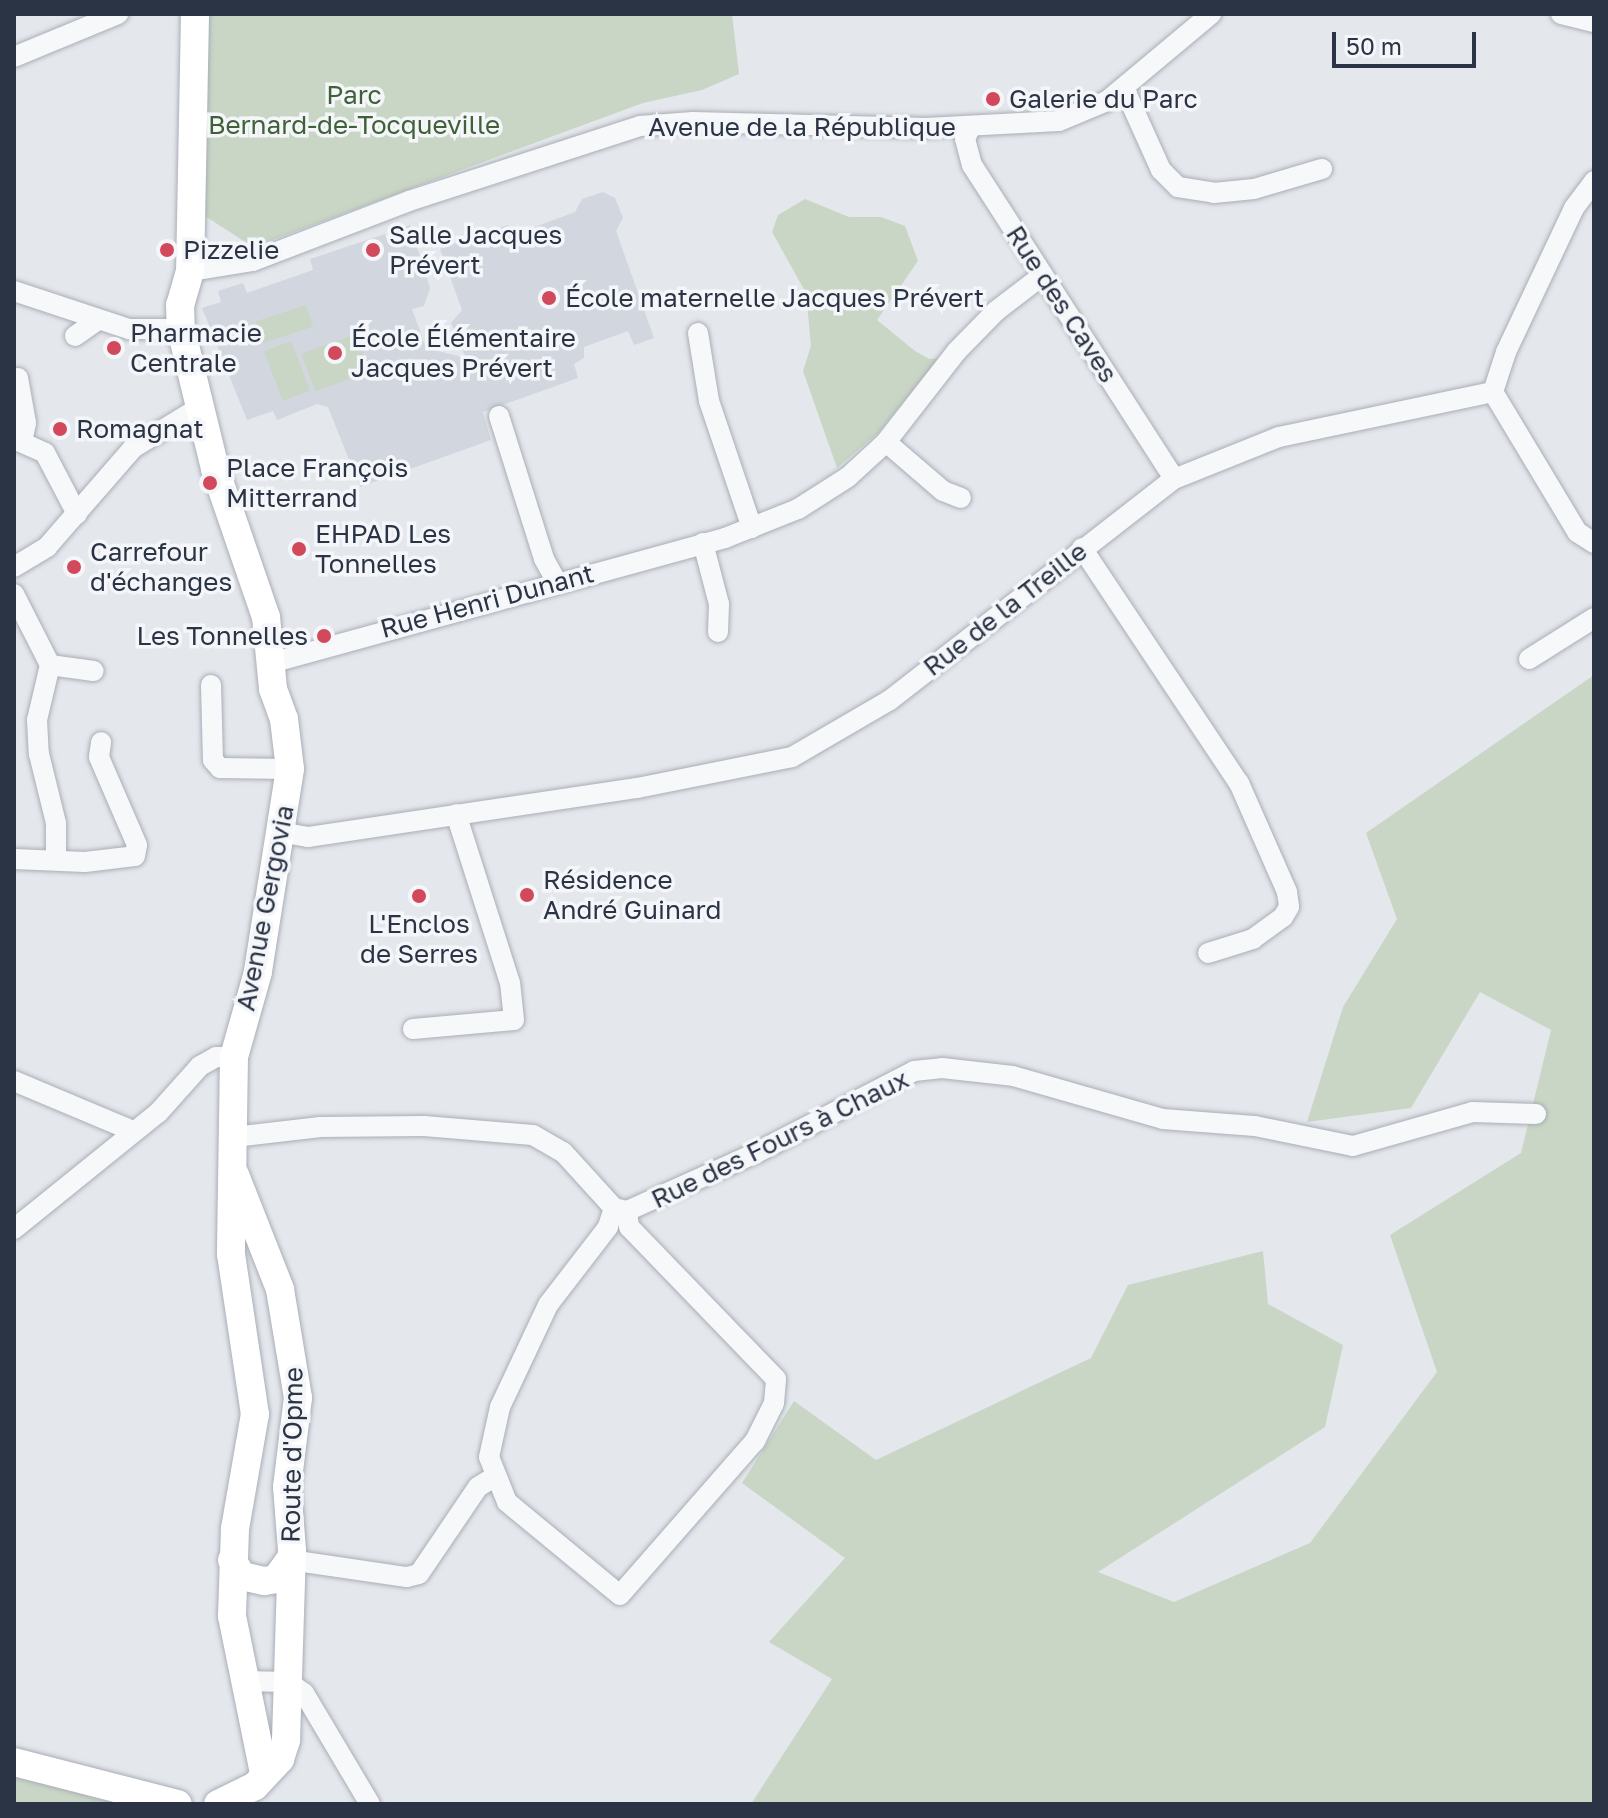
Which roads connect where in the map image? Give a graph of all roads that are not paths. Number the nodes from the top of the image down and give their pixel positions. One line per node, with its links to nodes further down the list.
1 (118, 14): 6 (street)
2 (195, 14): 11 (main road)
3 (1211, 14): 7 (street, Avenue de la République)
4 (1561, 14): 5 (street)
5 (1594, 22)
6 (14, 57)
7 (1124, 88): 8 (street, Avenue de la République); 9 (street)
8 (971, 126): 11 (street, Avenue de la République); 12 (street, Rue des Caves)
9 (1322, 169)
10 (1594, 181): 19 (street)
11 (190, 271): 15 (main road)
12 (1043, 275): 23 (street, Rue Henri Dunant); 24 (street, Rue des Caves)
13 (14, 291): 14 (street)
14 (99, 319): 15 (street); 17 (street)
15 (181, 329): 20 (main road)
16 (698, 333): 27 (street)
17 (75, 336)
18 (18, 378): 22 (street)
19 (1493, 392): 24 (street, Rue de la Treille); 29 (street)
20 (200, 407): 26 (street); 36 (main road)
21 (499, 416): 32 (street)
22 (17, 440): 26 (street)
23 (886, 442): 25 (street); 27 (street, Rue Henri Dunant)
24 (1174, 479): 30 (street, Rue de la Treille)
25 (961, 498)
26 (77, 514): 31 (street)
27 (752, 528): 28 (street, Rue Henri Dunant)
28 (703, 543): 32 (street, Rue Henri Dunant); 35 (street)
29 (1594, 543)
30 (1082, 548): 43 (street, Rue de la Treille); 47 (street)
31 (14, 567)
32 (557, 582): 36 (street, Rue Henri Dunant)
33 (14, 594): 38 (street)
34 (1594, 618): 37 (street)
35 (718, 632)
36 (270, 653): 42 (main road, Avenue Gergovia)
37 (1529, 659)
38 (50, 665): 39 (street); 46 (street)
39 (94, 671)
40 (211, 685): 42 (street)
41 (101, 742): 46 (street)
42 (290, 769): 44 (main road, Avenue Gergovia)
43 (456, 814): 44 (street, Rue de la Treille); 48 (street)
44 (280, 832): 49 (main road, Avenue Gergovia)
45 (14, 859): 46 (street)
46 (56, 859)
47 (1208, 953)
48 (413, 1029)
49 (234, 1057): 52 (street); 53 (main road, Avenue Gergovia)
50 (14, 1081): 52 (street)
51 (1536, 1114): 55 (street, Rue des Fours à Chaux)
52 (133, 1131): 56 (street)
53 (234, 1137): 54 (main road, Avenue Gergovia); 55 (street, Rue des Fours à Chaux)
54 (234, 1174): 57 (main road, Avenue Gergovia); 58 (main road, Avenue Gergovia)
55 (620, 1210): 61 (street); 61 (street)
56 (14, 1229)
57 (266, 1247): 58 (main road); 59 (main road, Avenue Gergovia)
58 (231, 1254): 60 (main road, Avenue Gergovia)
59 (290, 1324): 63 (main road, Route d'Opme)
60 (246, 1337): 62 (main road, Route d'Opme)
61 (494, 1477): 63 (street)
62 (232, 1560): 63 (main road); 64 (main road, Route d'Opme)
63 (290, 1560): 65 (main road, Route d'Opme)
64 (242, 1681): 65 (street); 67 (main road, Route d'Opme)
65 (288, 1682): 67 (main road, Route d'Opme); 70 (street)
66 (14, 1762): 68 (main road)
67 (264, 1773): 69 (main road, Route d'Opme)
68 (178, 1804)
69 (218, 1804)
70 (370, 1804)

